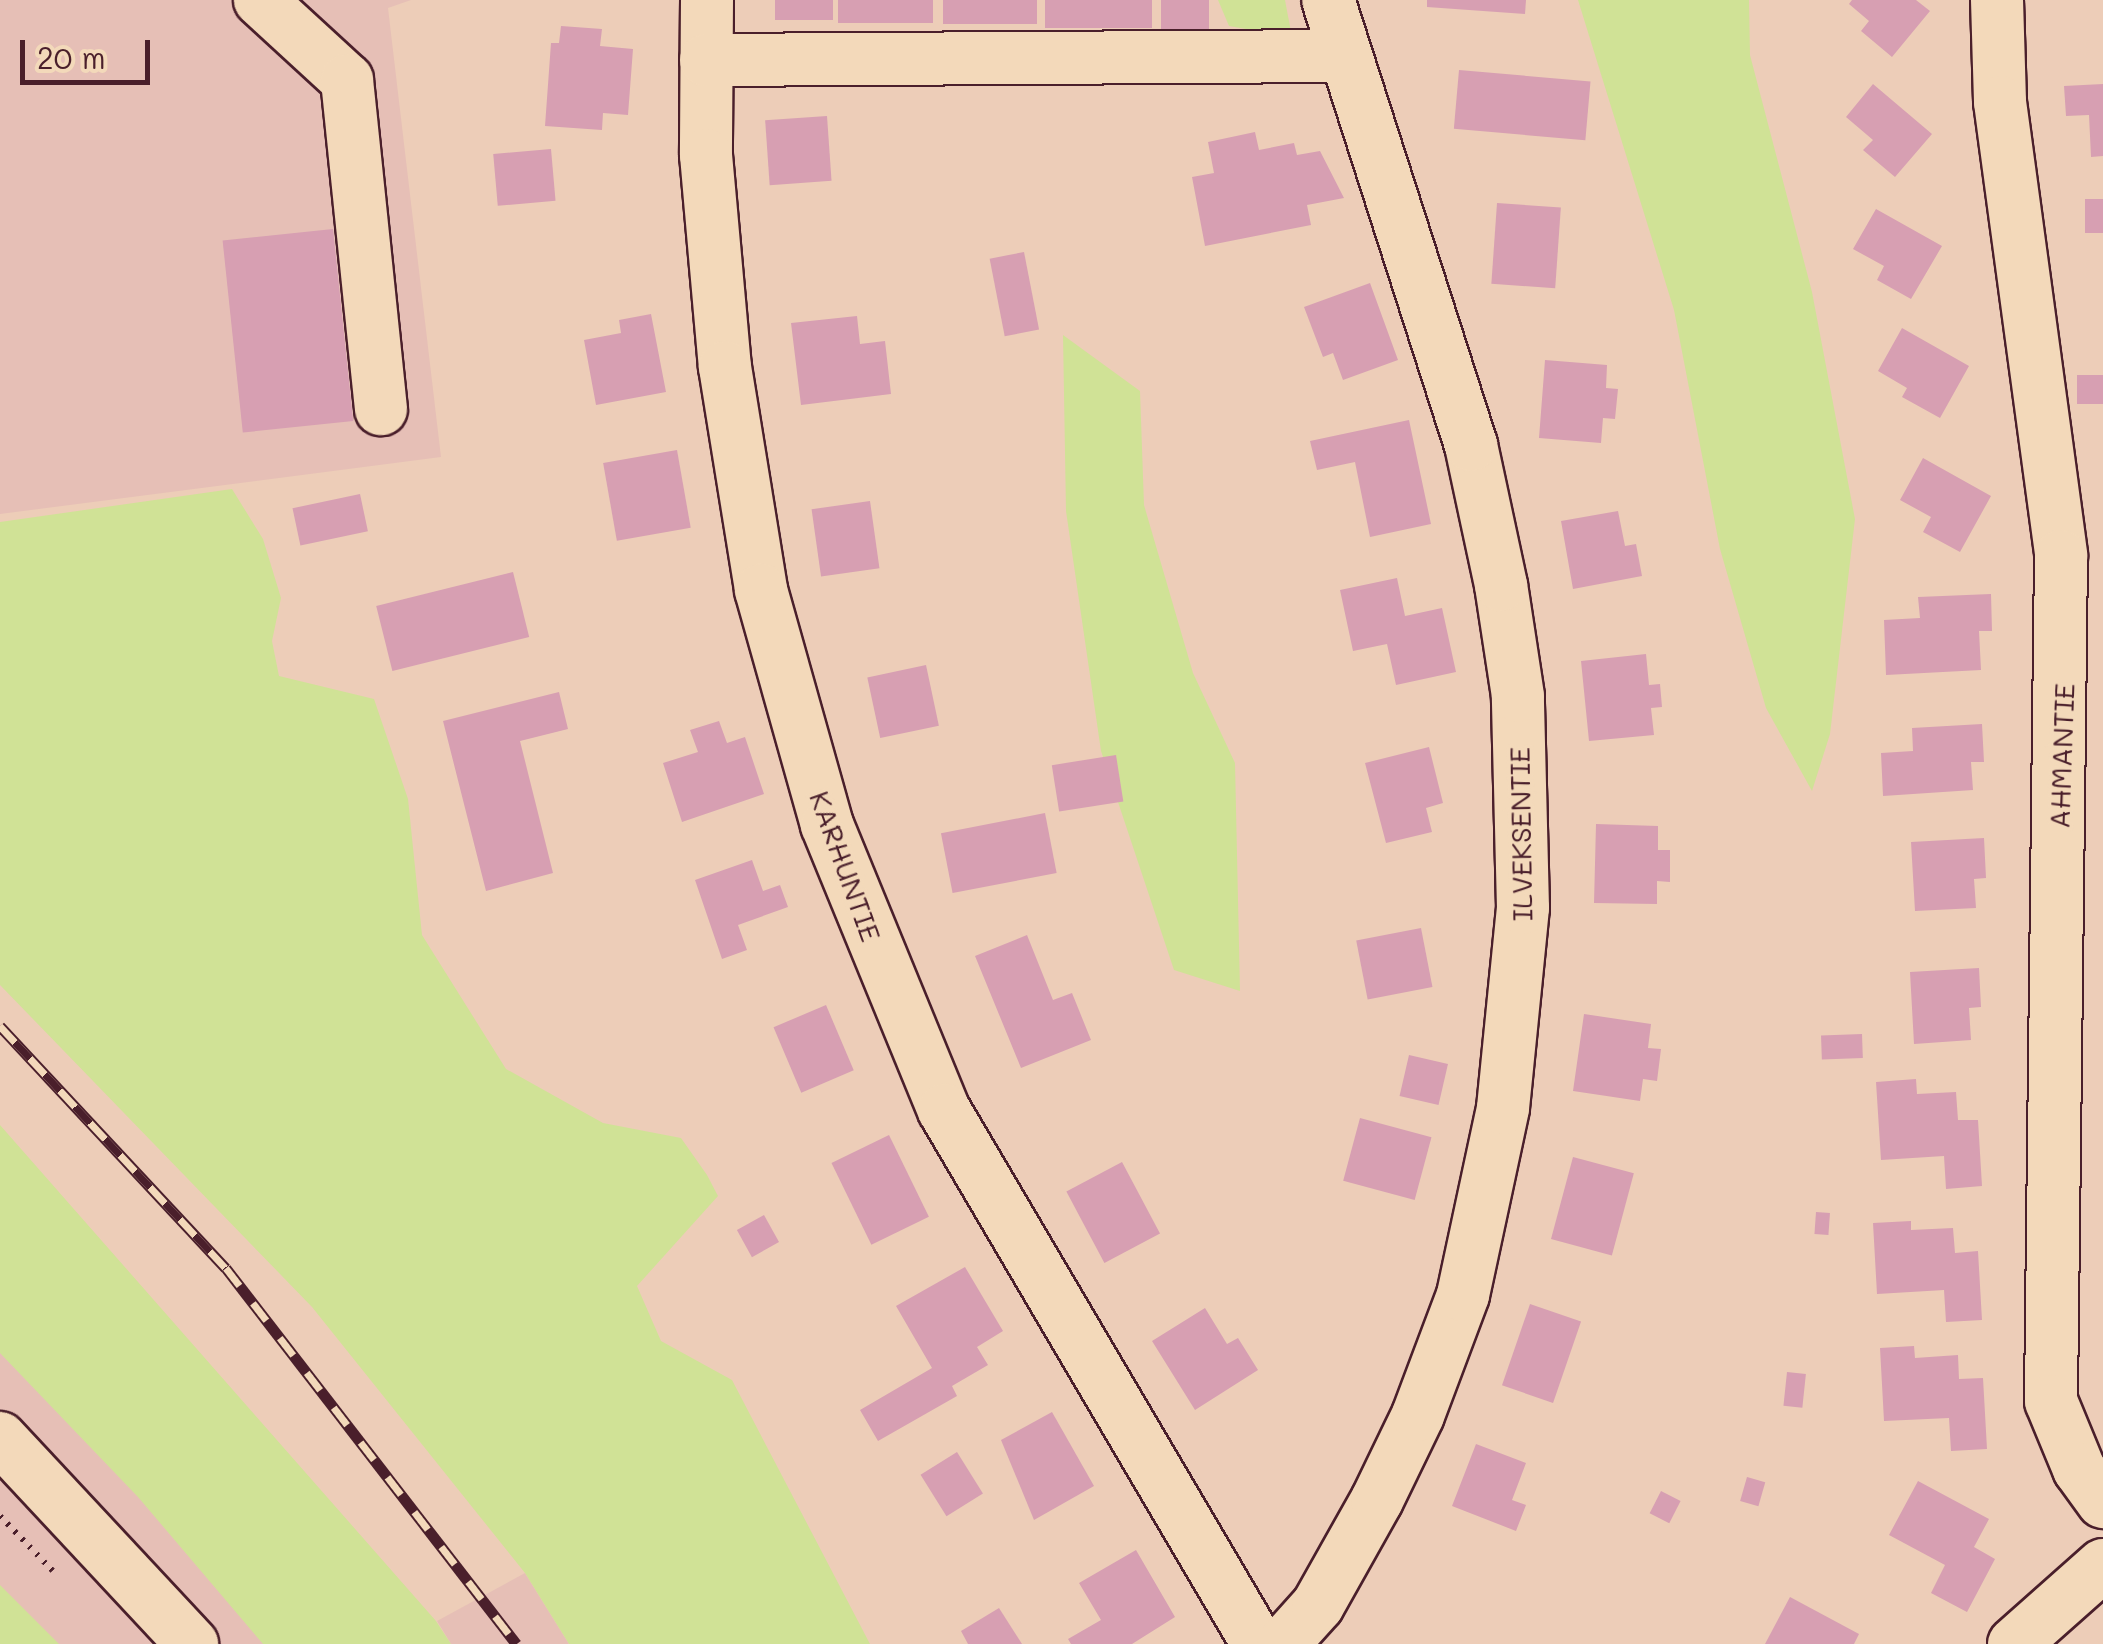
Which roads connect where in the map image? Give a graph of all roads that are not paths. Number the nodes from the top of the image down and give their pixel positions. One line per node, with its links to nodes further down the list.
1 (260, 0): 7 (street)
2 (707, 0): 6 (street, KARHUNTIE)
3 (1328, 0): 5 (street, ILVEKSENTIE)
4 (1997, 0): 9 (street, AHMANTIE)
5 (1344, 56): 6 (street); 13 (street, ILVEKSENTIE)
6 (706, 60): 12 (street, KARHUNTIE)
7 (381, 409)
8 (0, 1438): 11 (street)
9 (2103, 1502)
10 (2103, 1565): 14 (street)
11 (192, 1644)
12 (1258, 1644)
13 (1283, 1644)
14 (2014, 1644)

